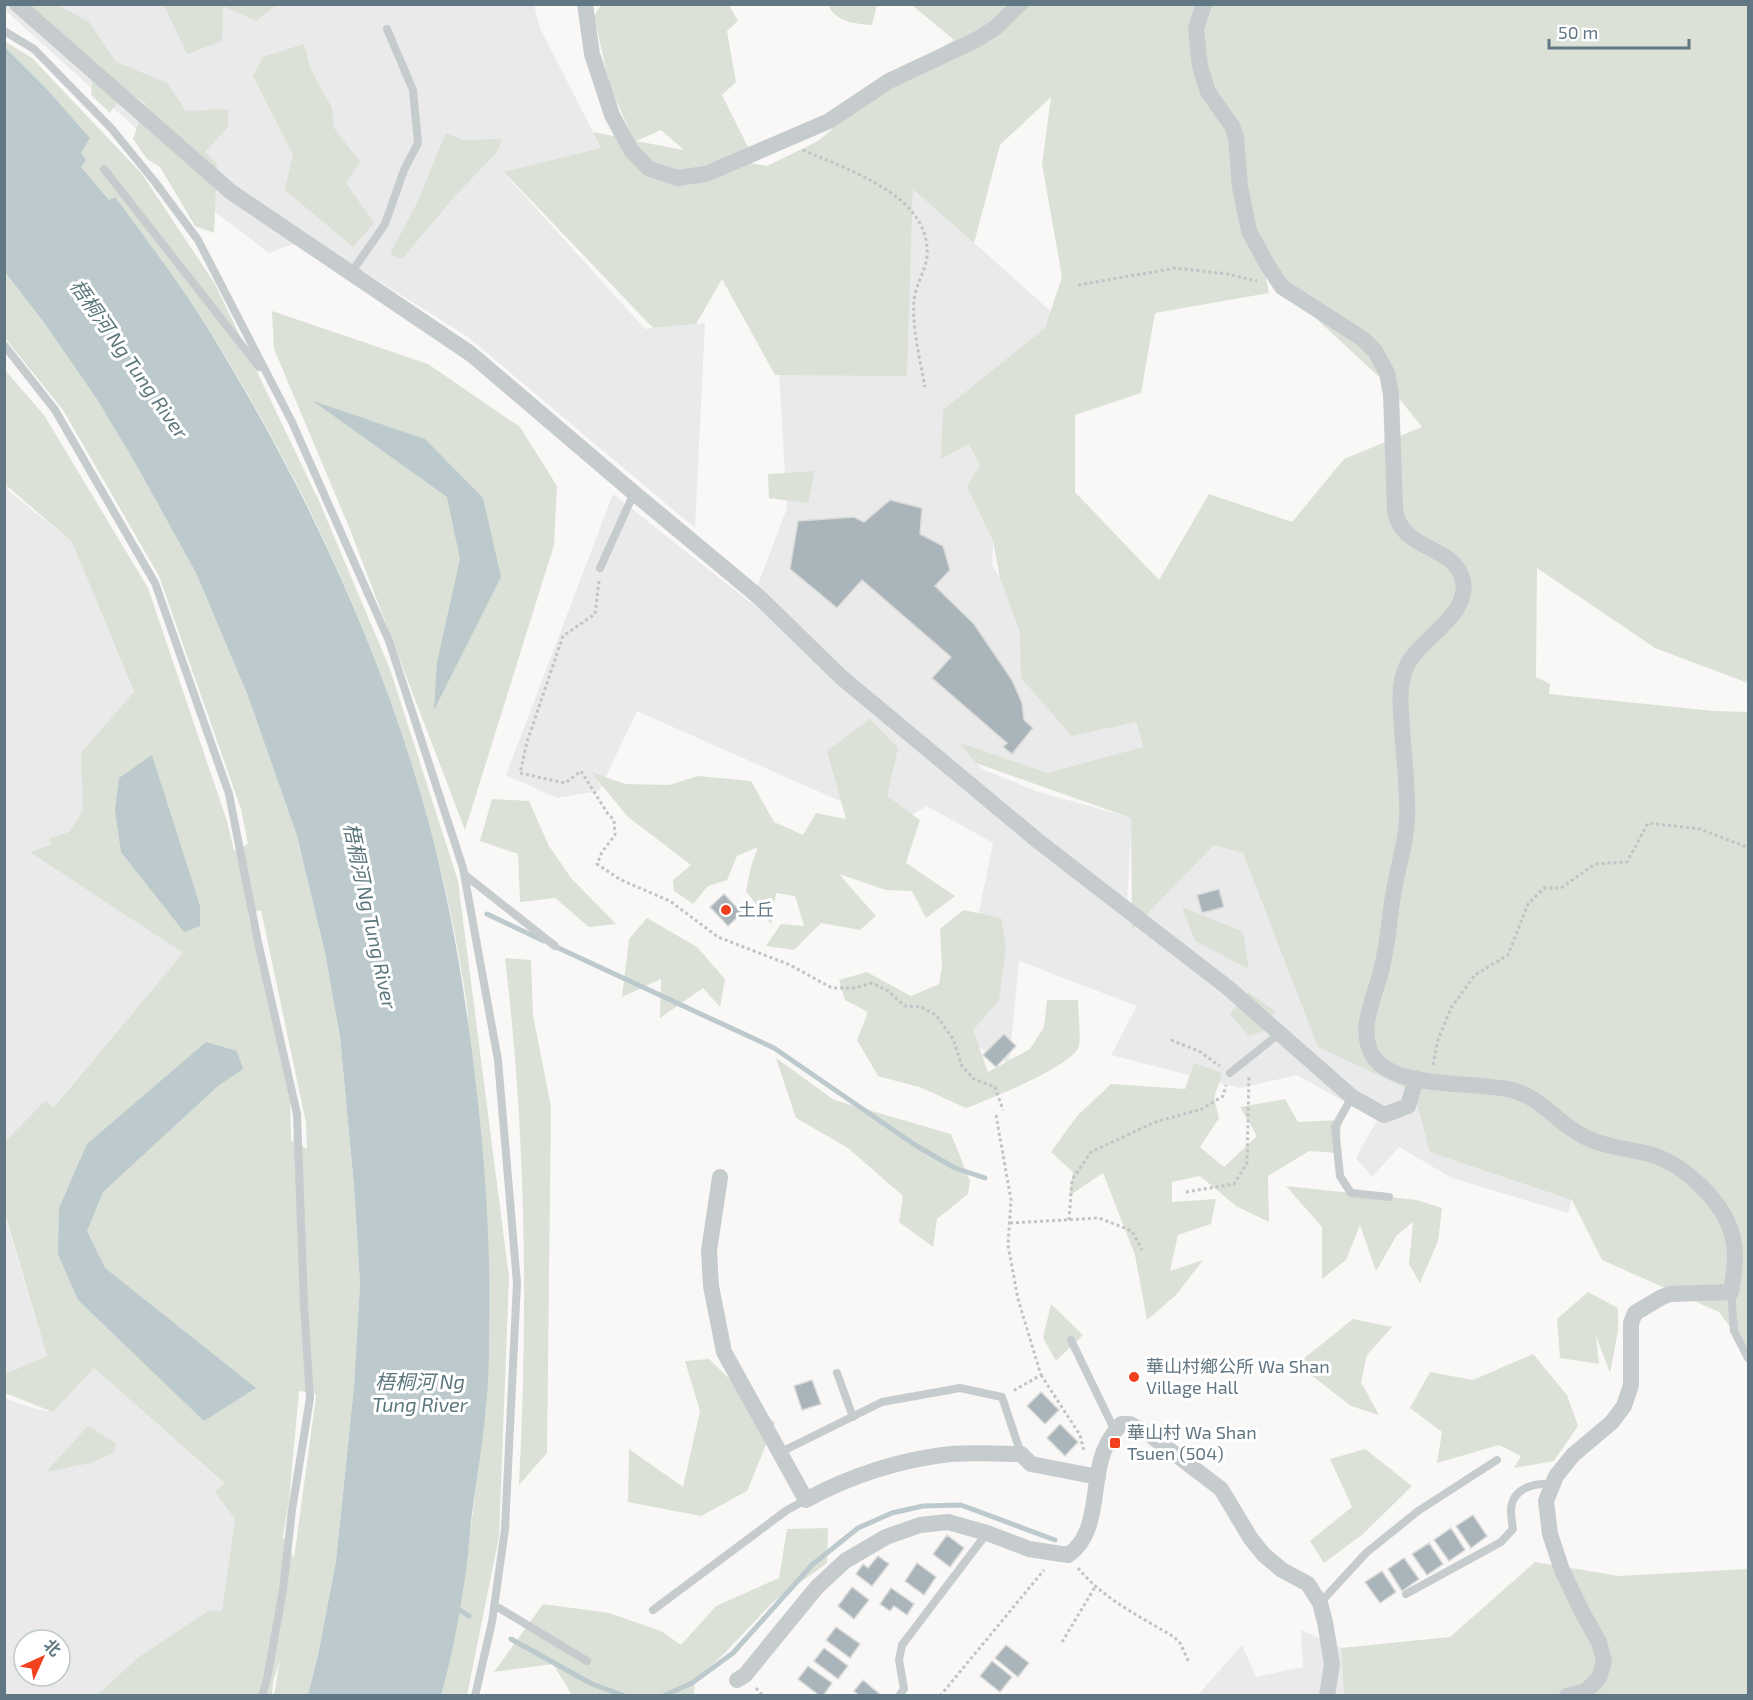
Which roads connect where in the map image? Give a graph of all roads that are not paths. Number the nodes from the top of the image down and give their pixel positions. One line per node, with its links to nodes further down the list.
1 (17, 4): 8 (street)
2 (585, 4): 3 (street)
3 (1020, 4)
4 (1204, 4): 17 (street)
5 (387, 29): 8 (lane)
6 (4, 31): 10 (lane)
7 (104, 169): 10 (lane)
8 (351, 273): 11 (street)
9 (4, 345): 40 (lane)
10 (271, 382): 13 (lane)
11 (634, 494): 12 (lane); 15 (street)
12 (600, 568)
13 (465, 875): 14 (lane); 36 (lane)
14 (555, 946)
15 (1280, 1034): 16 (lane); 18 (street)
16 (1230, 1073)
17 (1423, 1080): 18 (street); 21 (street)
18 (1352, 1097): 20 (lane)
19 (720, 1177): 27 (street)
20 (1389, 1197)
21 (1731, 1292): 23 (lane); 31 (street)
22 (1071, 1340): 26 (lane)
23 (1749, 1358)
24 (837, 1373): 25 (lane)
25 (853, 1417): 27 (lane); 28 (lane)
26 (1115, 1431): 30 (street); 35 (street)
27 (779, 1453): 32 (street)
28 (1021, 1454): 30 (street); 32 (street)
29 (1497, 1460): 35 (lane)
30 (1090, 1476): 33 (street)
31 (1553, 1484): 34 (lane); 44 (street)
32 (806, 1500): 37 (lane)
33 (987, 1533): 39 (street); 42 (lane)
34 (1406, 1594)
35 (1320, 1603): 43 (street)
36 (494, 1605): 38 (lane); 41 (lane)
37 (652, 1611)
38 (587, 1661)
39 (737, 1680)
40 (262, 1695)
41 (476, 1695)
42 (899, 1695)
43 (1328, 1695)
44 (1567, 1695)

